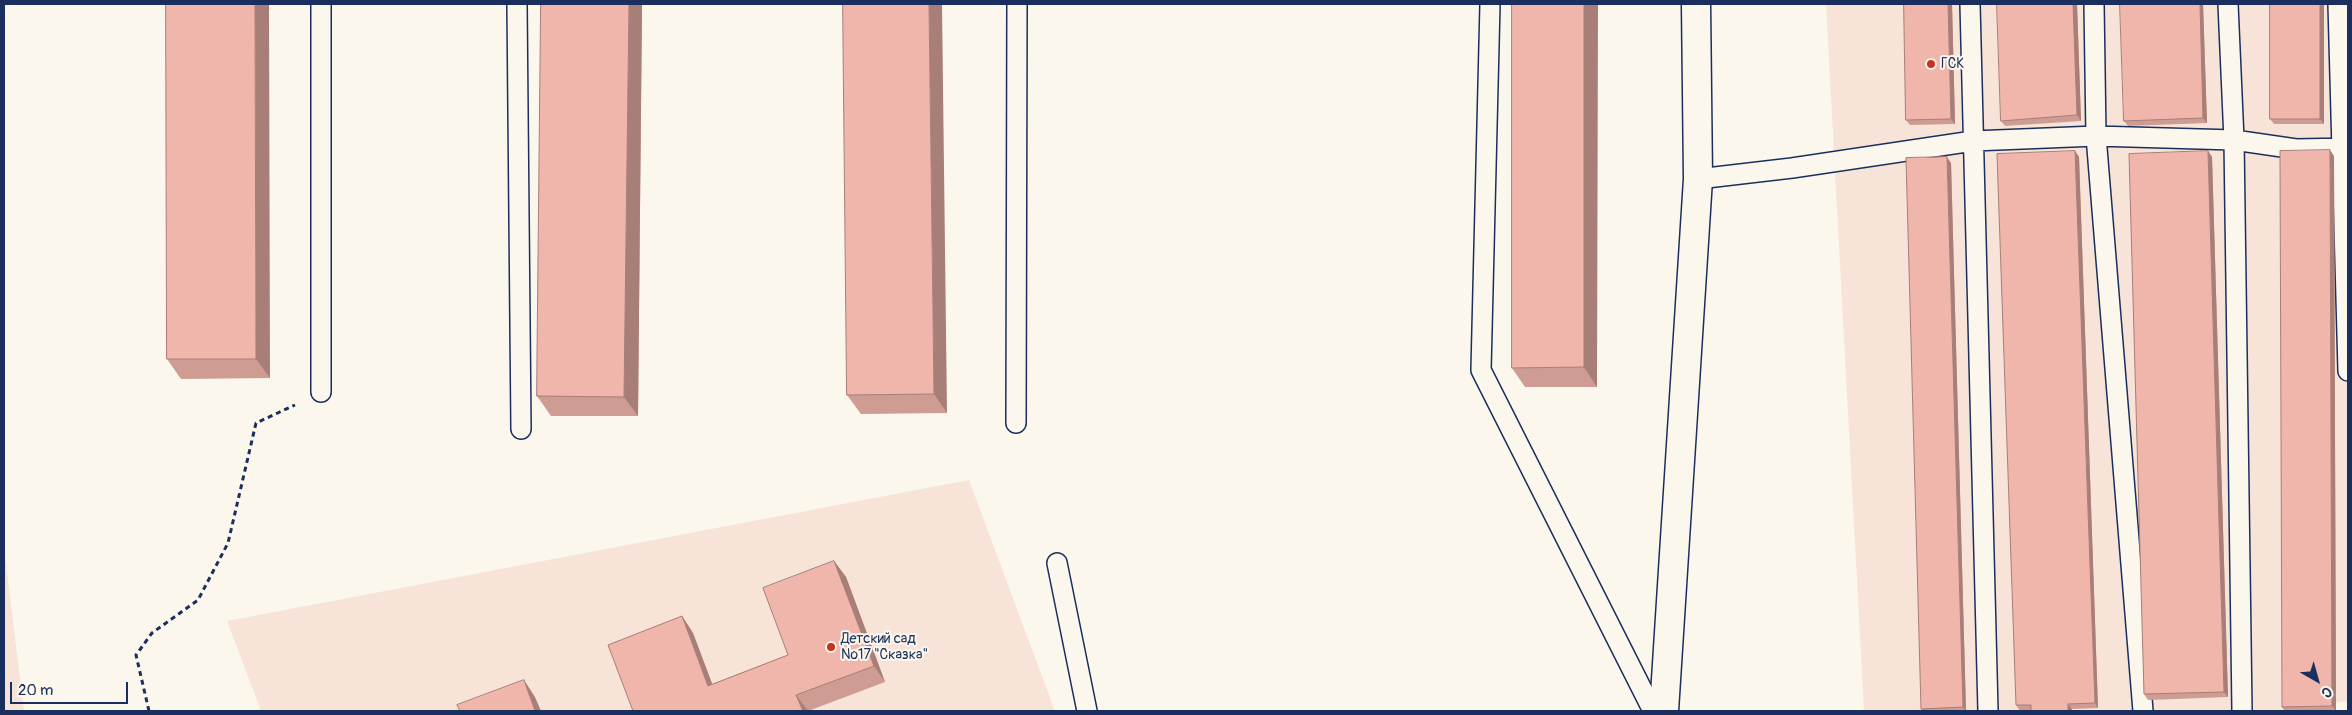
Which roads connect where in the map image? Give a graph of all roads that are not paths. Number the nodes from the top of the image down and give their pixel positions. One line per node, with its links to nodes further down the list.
1 (321, 4): 16 (lane)
2 (517, 4): 18 (lane)
3 (1017, 4): 17 (lane)
4 (1490, 4): 21 (lane)
5 (1696, 4): 14 (street)
6 (1970, 4): 12 (lane)
7 (2094, 4): 10 (lane)
8 (2228, 4): 11 (lane)
9 (2338, 4): 13 (lane)
10 (2096, 136): 11 (lane); 12 (lane); 24 (lane)
11 (2234, 140): 13 (lane); 25 (lane)
12 (1973, 141): 14 (lane); 23 (lane)
13 (2345, 148): 15 (lane)
14 (1698, 179): 22 (street)
15 (2348, 370)
16 (321, 392)
17 (1016, 423)
18 (521, 429)
19 (1057, 563): 20 (lane)
20 (1087, 711)
21 (1653, 711)
22 (1664, 711)
23 (1988, 711)
24 (2144, 711)
25 (2242, 711)

